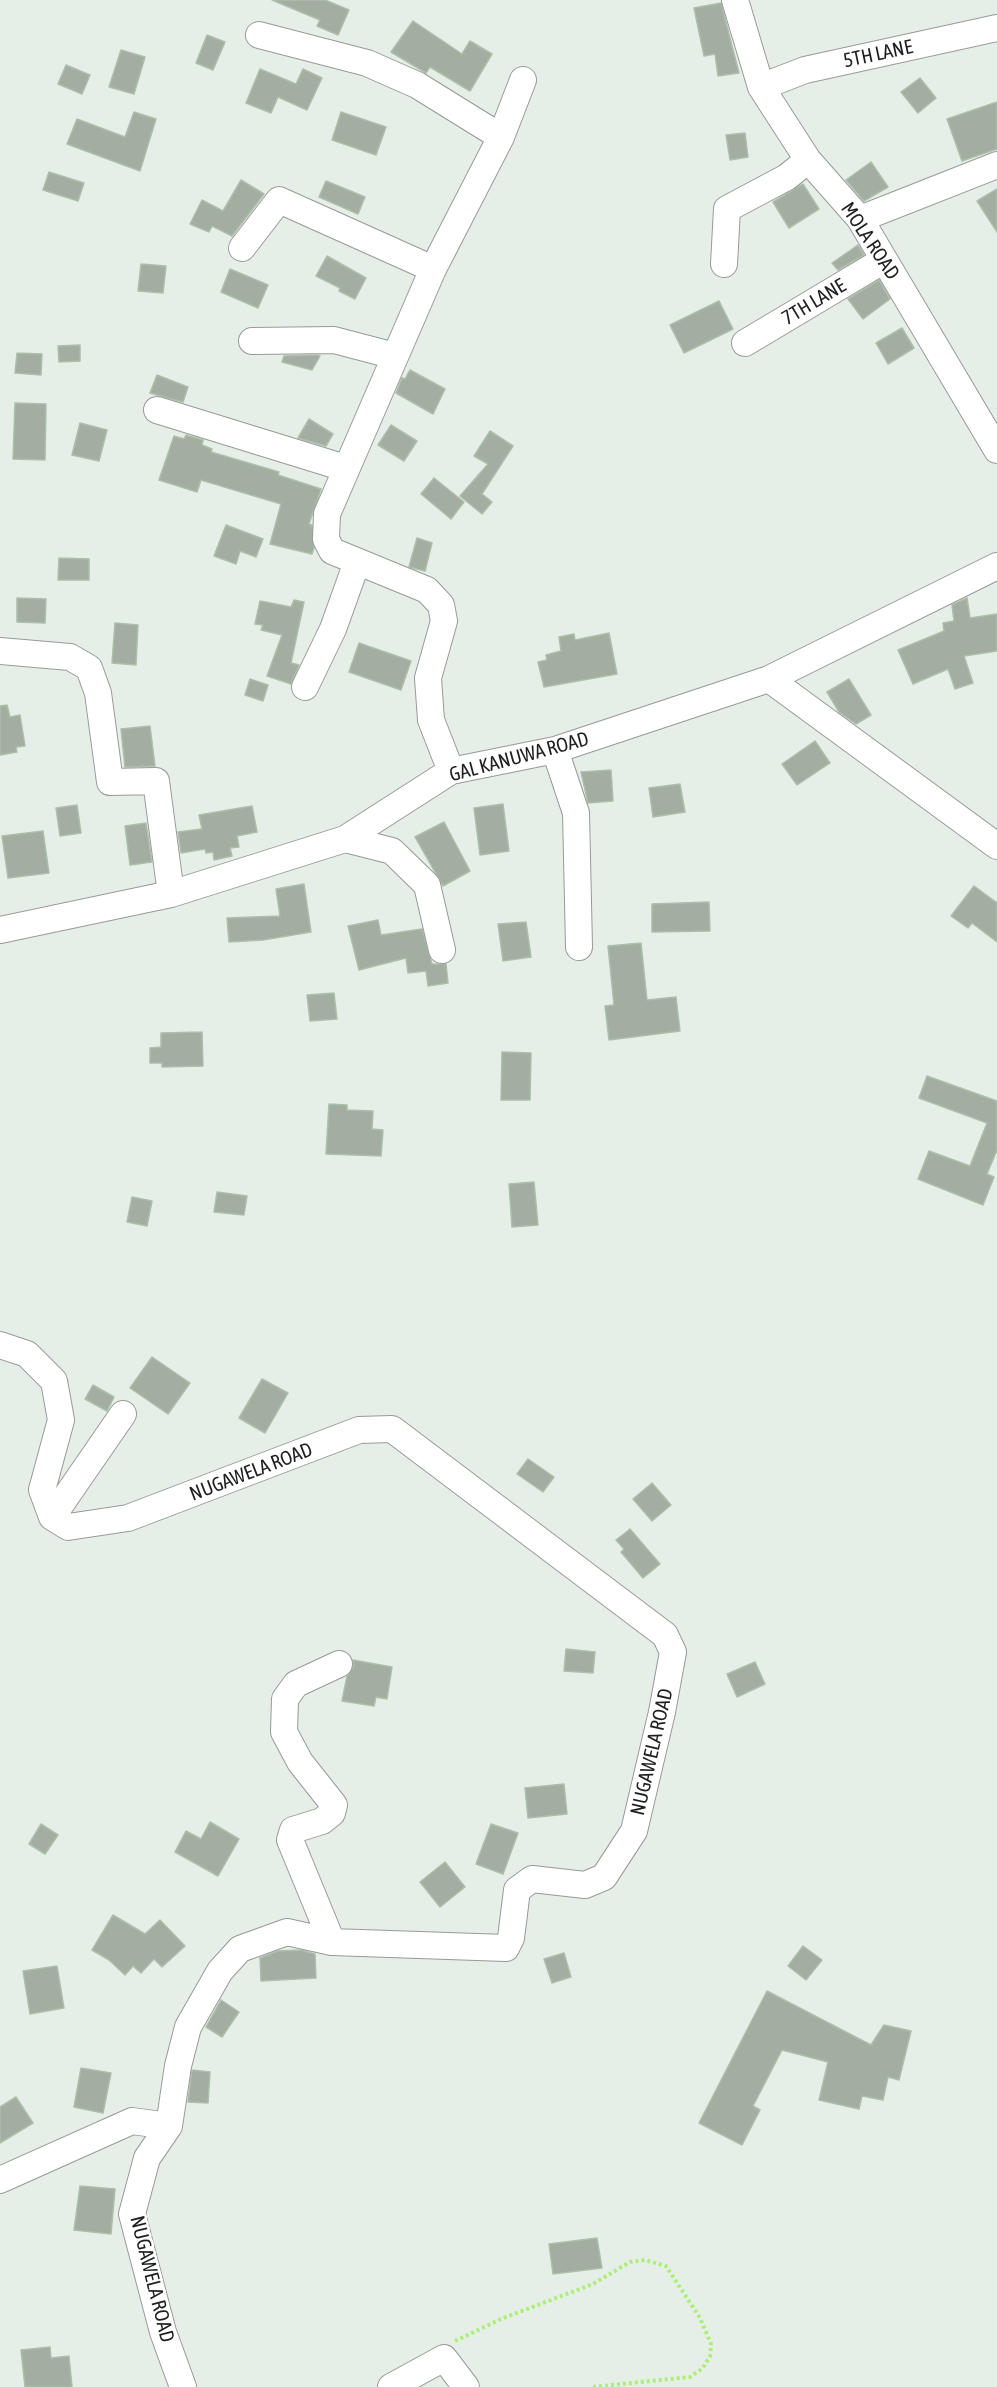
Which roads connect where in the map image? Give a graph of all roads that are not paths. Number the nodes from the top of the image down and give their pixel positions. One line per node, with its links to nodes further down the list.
1 (735, 0): 5 (street, MOLA ROAD)
2 (997, 28): 5 (street, 5TH LANE)
3 (259, 35): 6 (street)
4 (523, 80): 6 (street)
5 (761, 87): 7 (street, MOLA ROAD)
6 (501, 137): 13 (street)
7 (808, 160): 9 (street, MOLA ROAD); 12 (street)
8 (997, 165): 9 (street)
9 (860, 219): 11 (street, MOLA ROAD)
10 (242, 248): 13 (street)
11 (884, 260): 15 (street, 7TH LANE); 18 (street, MOLA ROAD)
12 (724, 264)
13 (433, 269): 16 (street)
14 (252, 341): 16 (street)
15 (745, 343)
16 (395, 356): 19 (street)
17 (157, 410): 19 (street)
18 (997, 450)
19 (345, 468): 20 (street)
20 (357, 562): 24 (street); 26 (street)
21 (997, 566): 23 (street, GAL KANUWA ROAD)
22 (0, 651): 29 (street)
23 (769, 679): 25 (street, GAL KANUWA ROAD); 28 (street)
24 (305, 687)
25 (555, 750): 26 (street, GAL KANUWA ROAD); 31 (street)
26 (451, 771): 27 (street, GAL KANUWA ROAD)
27 (345, 839): 29 (street, GAL KANUWA ROAD); 32 (street)
28 (997, 846)
29 (171, 894): 30 (street, GAL KANUWA ROAD)
30 (0, 930)
31 (579, 947)
32 (442, 950)
33 (0, 1345): 35 (street)
34 (123, 1414): 35 (street)
35 (52, 1517): 37 (street, NUGAWELA ROAD)
36 (339, 1664): 37 (street)
37 (332, 1942): 38 (street, NUGAWELA ROAD)
38 (169, 2126): 39 (street); 40 (street, NUGAWELA ROAD)
39 (0, 2180)
40 (183, 2387)
41 (391, 2387): 42 (street)
42 (466, 2387)

